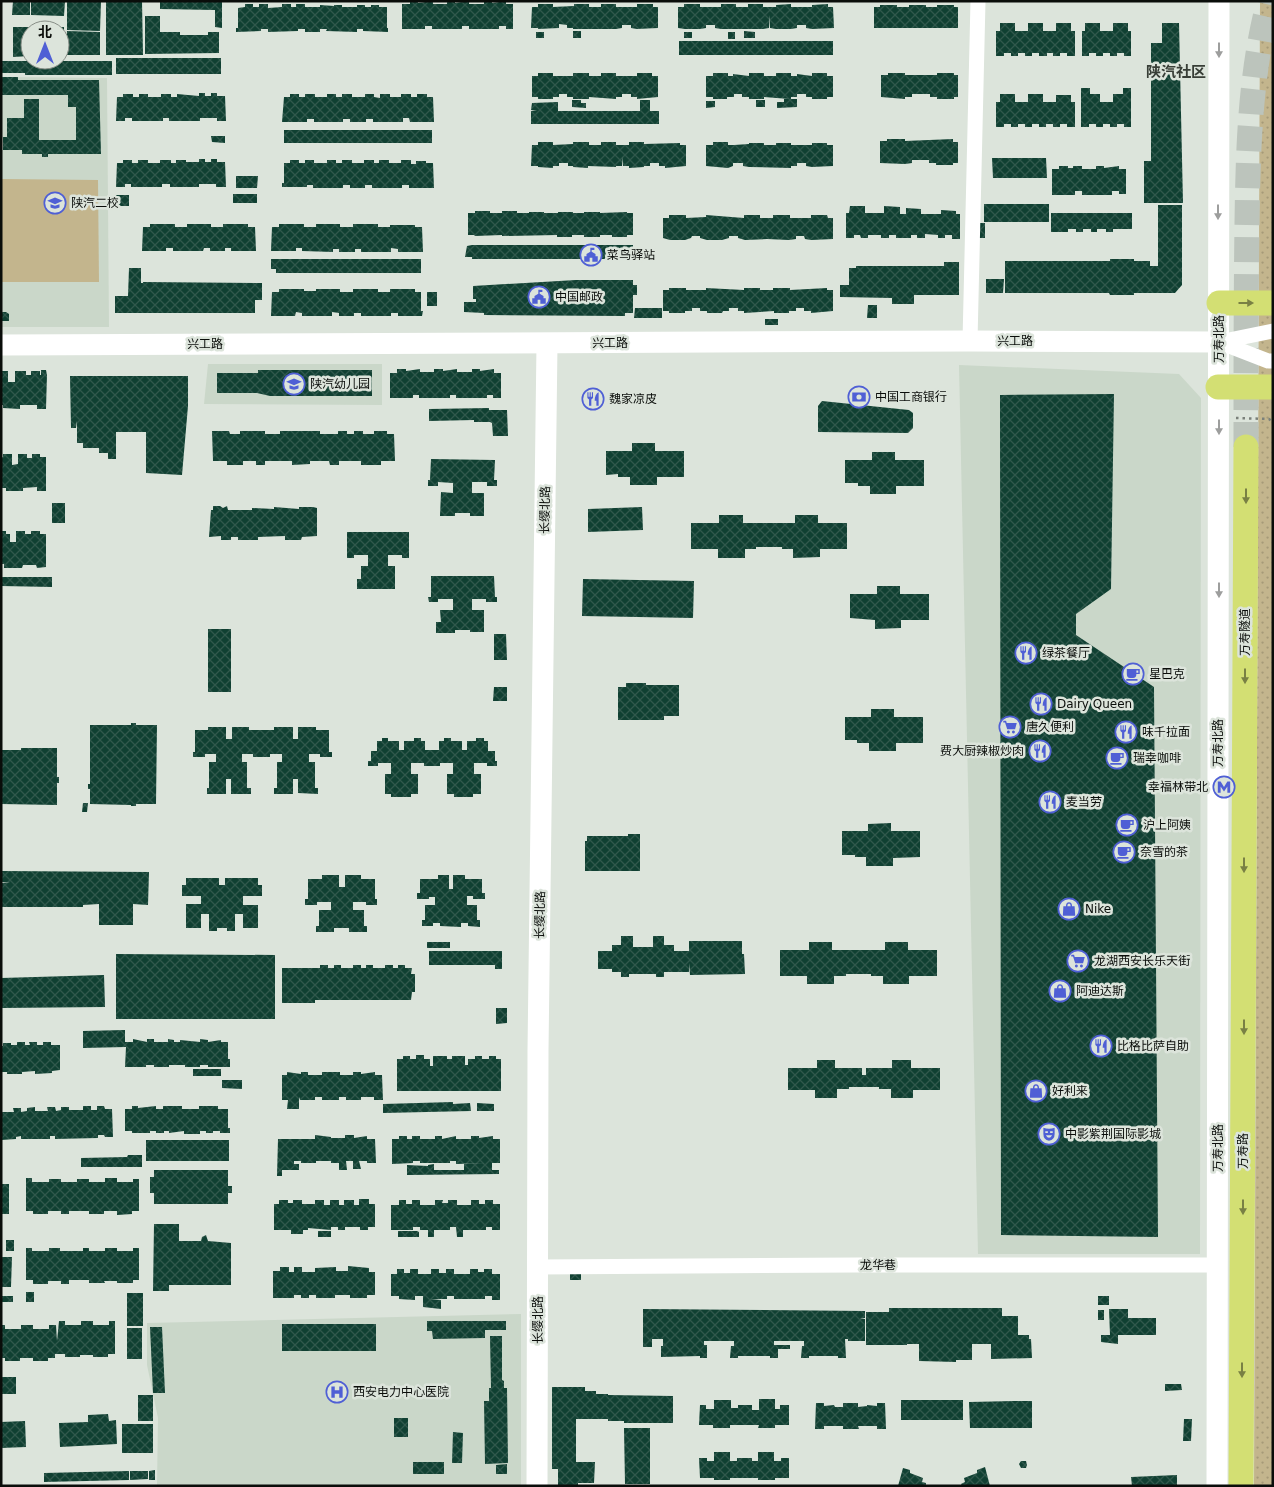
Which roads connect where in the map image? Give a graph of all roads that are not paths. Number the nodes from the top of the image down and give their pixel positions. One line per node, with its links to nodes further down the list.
1 (978, 1): 6 (street)
2 (1219, 1): 3 (street, 万寿北路, one-way to 3)
3 (1219, 303): 4 (main road, one-way to 4); 7 (street, 万寿北路)
4 (1273, 303)
5 (1273, 331): 7 (street, 兴工路)
6 (970, 340): 7 (street, 兴工路); 8 (street, 兴工路)
7 (1219, 342): 10 (street, 兴工路); 11 (street, 万寿北路)
8 (547, 344): 9 (street, 兴工路); 18 (street, 长缨北路)
9 (1, 345)
10 (1273, 361)
11 (1218, 387): 12 (main road); 15 (street, 万寿北路, one-way to 15)
12 (1273, 387)
13 (1246, 448): 14 (main road, 万寿隧道, one-way to 14)
14 (1245, 816): 16 (main road, 万寿路, one-way to 16)
15 (1218, 1101): 16 (street); 17 (street, 万寿北路)
16 (1243, 1182): 21 (main road, 万寿路, one-way to 21)
17 (1217, 1265): 18 (street, 龙华巷); 20 (street, 万寿北路)
18 (538, 1268): 19 (street, 长缨北路)
19 (538, 1486)
20 (1217, 1486)
21 (1241, 1486)

